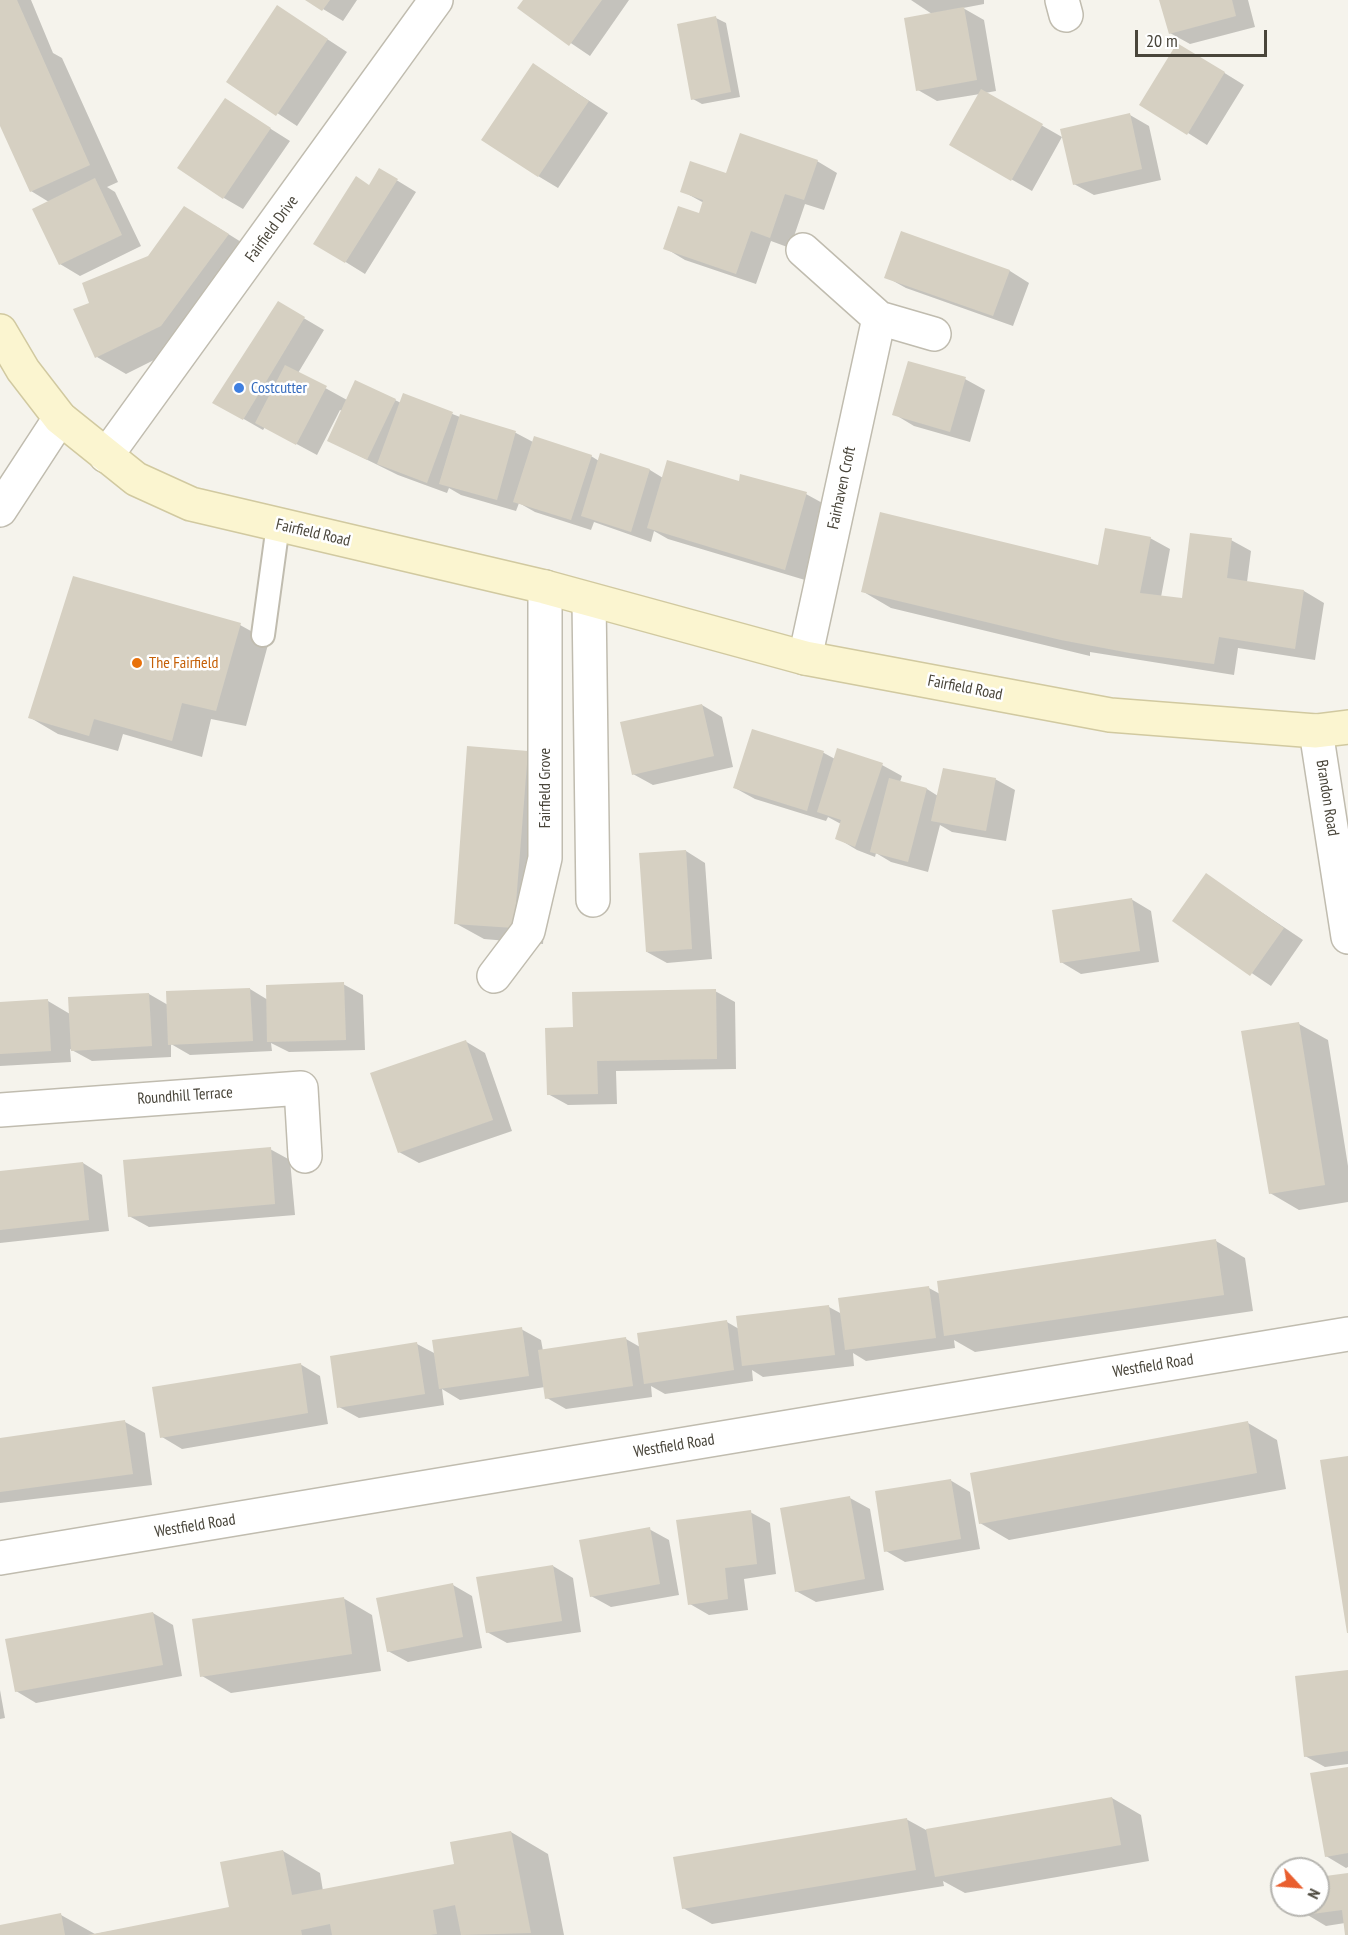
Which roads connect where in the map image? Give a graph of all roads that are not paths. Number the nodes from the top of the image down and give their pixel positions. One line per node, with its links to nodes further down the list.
1 (436, 0): 7 (street, Fairfield Drive)
2 (803, 250): 3 (street)
3 (879, 318): 5 (street); 13 (street, Fairhaven Croft)
4 (0, 331): 6 (main road, Fairfield Road)
5 (934, 334)
6 (60, 418): 7 (main road, Fairfield Road); 8 (street)
7 (106, 456): 9 (main road, Fairfield Road)
8 (0, 510)
9 (278, 525): 10 (main road, Fairfield Road); 12 (lane)
10 (545, 587): 11 (main road, Fairfield Road); 18 (street, Fairfield Grove)
11 (589, 600): 13 (main road, Fairfield Road); 16 (street)
12 (263, 635)
13 (805, 658): 15 (main road, Fairfield Road)
14 (1348, 727): 15 (main road, Fairfield Road)
15 (1316, 731): 17 (street, Brandon Road)
16 (593, 900)
17 (1348, 937)
18 (494, 976)
19 (0, 1110): 20 (street, Roundhill Terrace)
20 (305, 1156)
21 (1348, 1334): 22 (street, Westfield Road)
22 (0, 1558)

